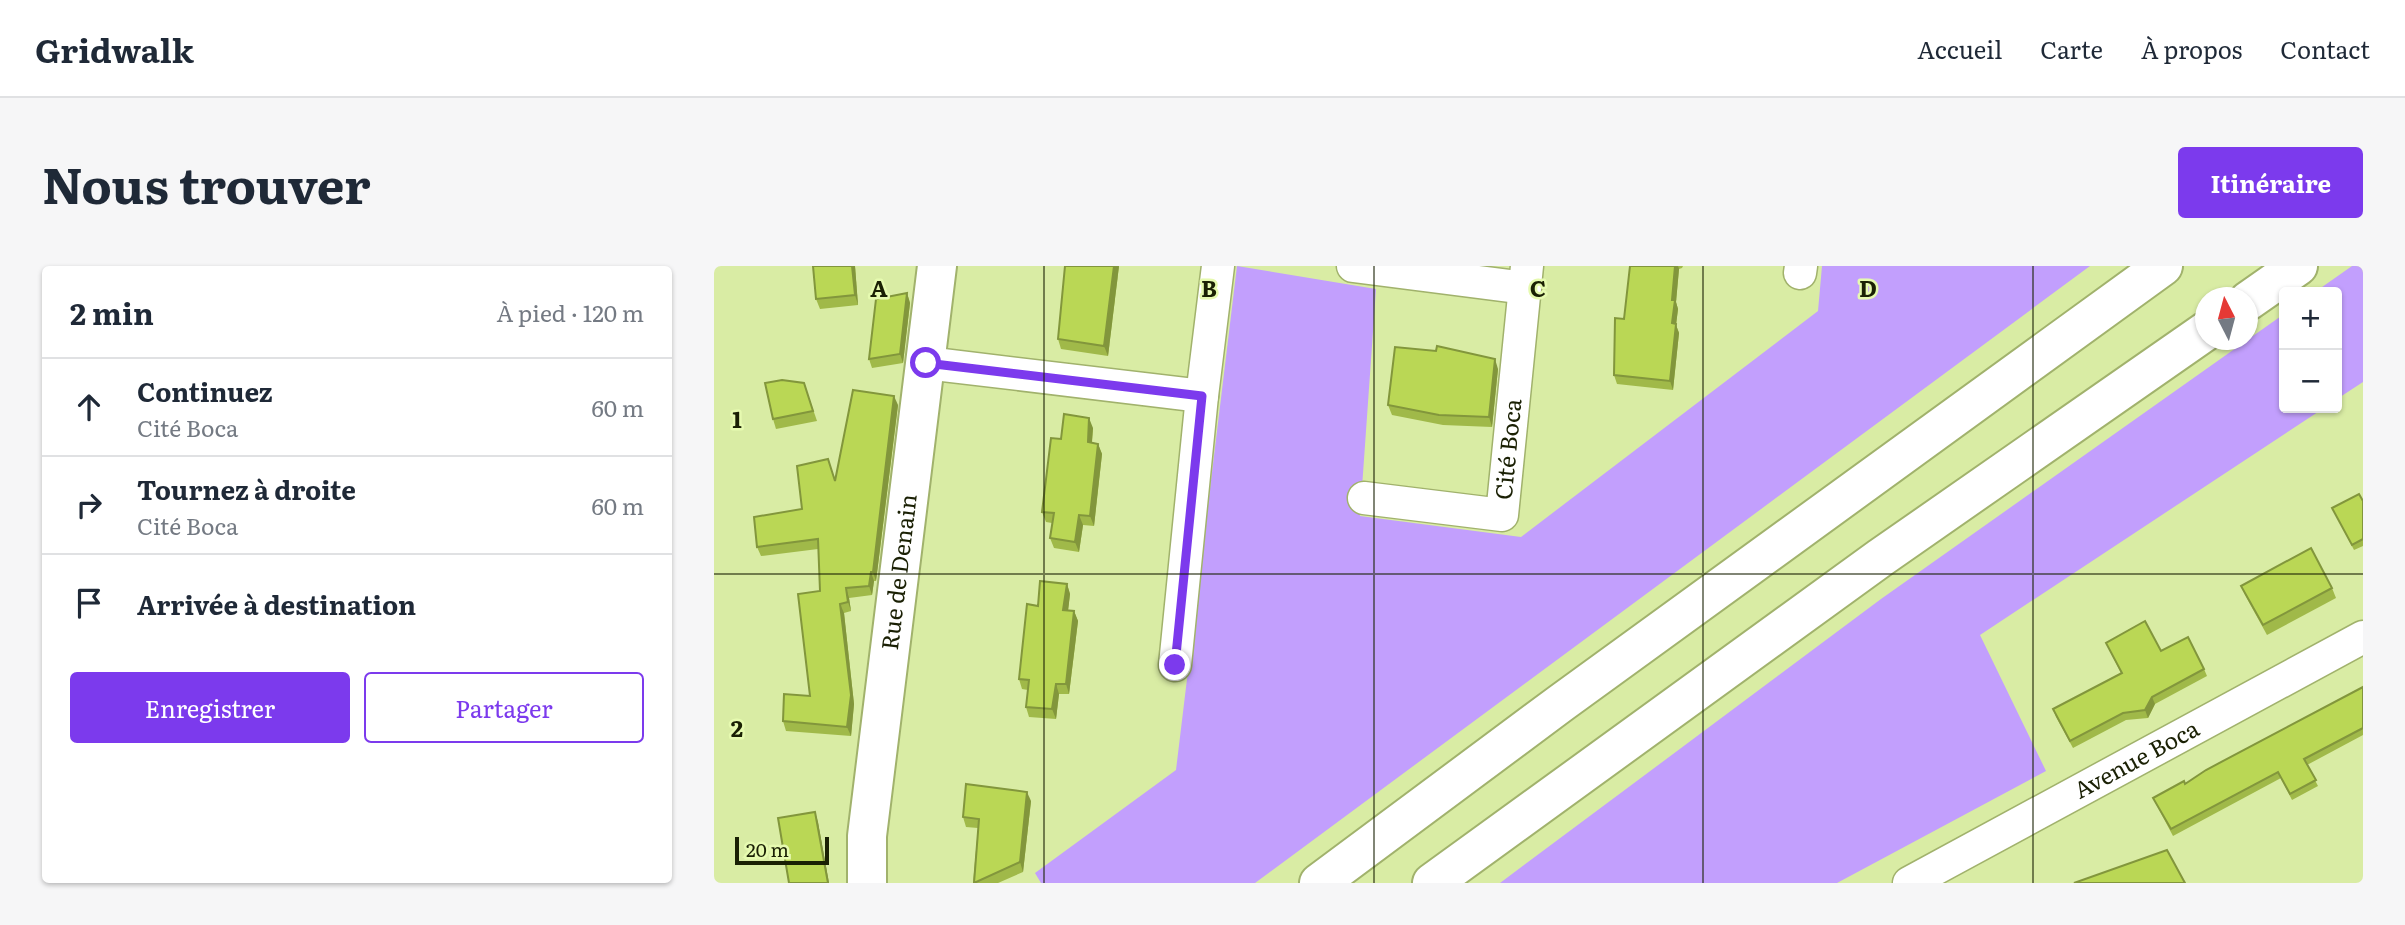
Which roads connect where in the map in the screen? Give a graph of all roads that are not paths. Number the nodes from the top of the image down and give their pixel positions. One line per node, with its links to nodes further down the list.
1 (937, 266): 9 (main road, Rue de Denain)
2 (1218, 266): 10 (street)
3 (1353, 266): 6 (street, Cité Boca)
4 (2163, 266): 16 (main road)
5 (2298, 266): 7 (main road)
6 (1526, 277): 11 (street, Cité Boca)
7 (2258, 295)
8 (2195, 339): 17 (main road)
9 (926, 363): 10 (street); 15 (main road, Rue de Denain)
10 (1202, 396): 13 (street)
11 (1364, 498)
12 (2363, 636): 14 (street, Avenue Boca)
13 (1175, 665)
14 (1944, 875): 18 (street, Avenue Boca)
15 (868, 882)
16 (1319, 883)
17 (1432, 883)
18 (1909, 883)

